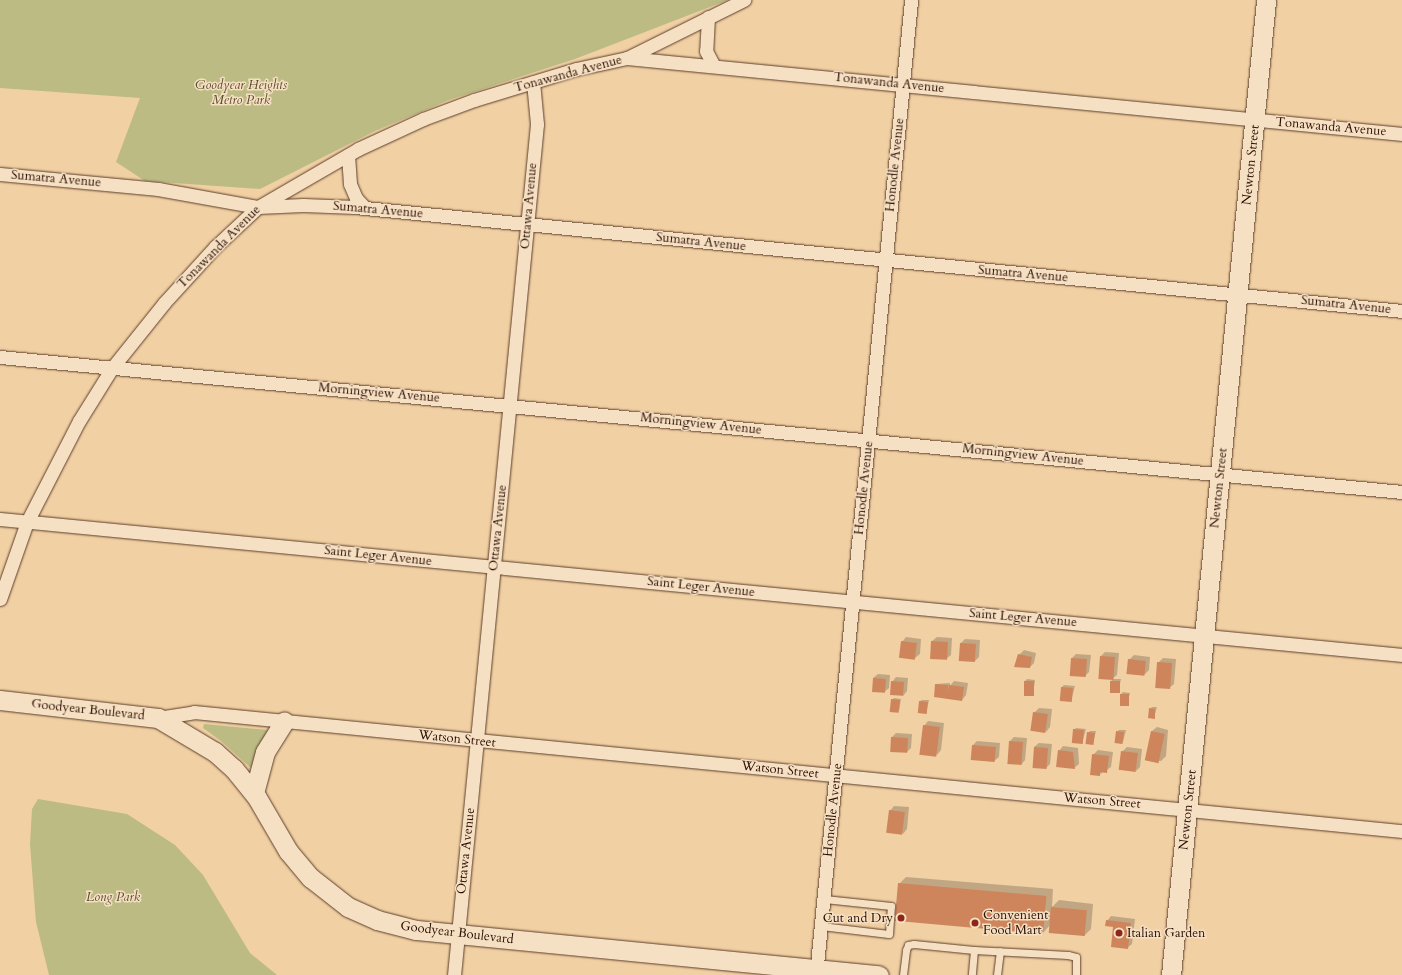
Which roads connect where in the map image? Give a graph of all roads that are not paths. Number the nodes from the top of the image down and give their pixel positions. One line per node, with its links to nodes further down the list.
1 (744, 0): 4 (street)
2 (911, 0): 8 (street, Honodle Avenue)
3 (1266, 0): 9 (street, Newton Street)
4 (708, 17): 5 (street); 6 (street)
5 (627, 58): 6 (street, Tonawanda Avenue); 7 (street, Tonawanda Avenue)
6 (714, 66): 8 (street, Tonawanda Avenue)
7 (533, 82): 11 (street, Tonawanda Avenue); 15 (street, Ottawa Avenue)
8 (903, 85): 9 (street, Tonawanda Avenue); 16 (street, Honodle Avenue)
9 (1255, 120): 10 (street, Tonawanda Avenue); 17 (street, Newton Street)
10 (1402, 134)
11 (348, 155): 13 (street, Tonawanda Avenue); 14 (street)
12 (0, 174): 13 (street, Sumatra Avenue)
13 (258, 207): 14 (street, Sumatra Avenue); 20 (street, Tonawanda Avenue)
14 (365, 208): 15 (street, Sumatra Avenue)
15 (527, 225): 16 (street, Sumatra Avenue); 21 (street, Ottawa Avenue)
16 (886, 261): 17 (street, Sumatra Avenue); 22 (street, Honodle Avenue)
17 (1238, 294): 18 (street, Sumatra Avenue); 23 (street, Newton Street)
18 (1402, 311)
19 (0, 357): 20 (street, Morningview Avenue)
20 (112, 368): 21 (street, Morningview Avenue); 26 (street, Tonawanda Avenue)
21 (509, 404): 22 (street, Morningview Avenue); 27 (street, Ottawa Avenue)
22 (869, 440): 23 (street, Morningview Avenue); 29 (street, Honodle Avenue)
23 (1220, 475): 24 (street, Morningview Avenue); 30 (street, Newton Street)
24 (1402, 492)
25 (0, 519): 26 (street, Saint Leger Avenue)
26 (28, 522): 27 (street, Saint Leger Avenue); 28 (street, Tonawanda Avenue)
27 (494, 567): 29 (street, Saint Leger Avenue); 35 (street, Ottawa Avenue)
28 (0, 599)
29 (853, 602): 30 (street, Saint Leger Avenue); 36 (street, Honodle Avenue)
30 (1204, 636): 31 (street, Saint Leger Avenue); 38 (street, Newton Street)
31 (1402, 654)
32 (0, 700): 33 (street, Goodyear Boulevard)
33 (158, 718): 34 (street, Watson Street); 37 (street, Goodyear Boulevard)
34 (284, 722): 35 (street, Watson Street); 37 (street)
35 (478, 741): 36 (street, Watson Street); 42 (street, Ottawa Avenue)
36 (836, 776): 38 (street, Watson Street); 40 (street, Honodle Avenue)
37 (254, 793): 42 (street, Goodyear Boulevard)
38 (1188, 810): 39 (street, Watson Street); 53 (street, Newton Street)
39 (1402, 831)
40 (824, 899): 41 (street, Honodle Avenue); 41 (lane)
41 (821, 926): 45 (street, Honodle Avenue)
42 (458, 934): 45 (street, Goodyear Boulevard); 47 (street, Ottawa Avenue)
43 (974, 950): 44 (lane); 49 (lane); 50 (lane)
44 (1000, 951): 51 (lane); 52 (lane)
45 (817, 972): 46 (street, Goodyear Boulevard)
46 (847, 974): 48 (street, Goodyear Boulevard)
47 (454, 975)
48 (879, 975)
49 (903, 975)
50 (972, 975)
51 (997, 975)
52 (1076, 975)
53 (1171, 975)

